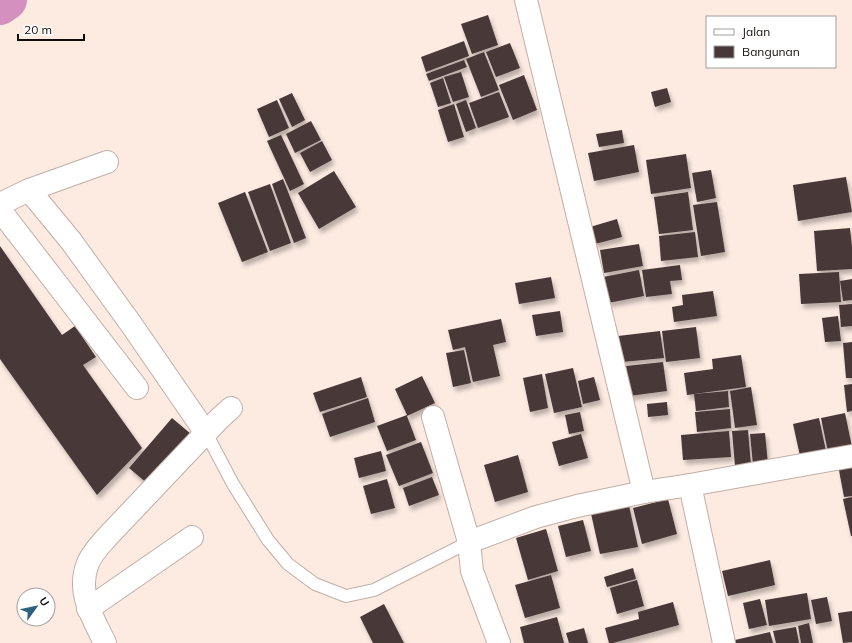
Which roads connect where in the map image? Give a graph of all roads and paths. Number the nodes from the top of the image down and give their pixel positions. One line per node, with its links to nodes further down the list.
1 (526, 0): 12 (street)
2 (107, 162): 3 (street)
3 (29, 190): 4 (street); 9 (street)
4 (0, 204)
5 (0, 210): 6 (street)
6 (137, 388)
7 (231, 408): 9 (street)
8 (433, 417): 14 (street)
9 (206, 433): 14 (lane); 15 (street)
10 (852, 456): 11 (street)
11 (690, 486): 12 (street); 18 (street)
12 (644, 492): 14 (street)
13 (192, 537): 15 (street)
14 (469, 542): 17 (street)
15 (88, 609): 16 (street)
16 (100, 641)
17 (499, 643)
18 (724, 643)

